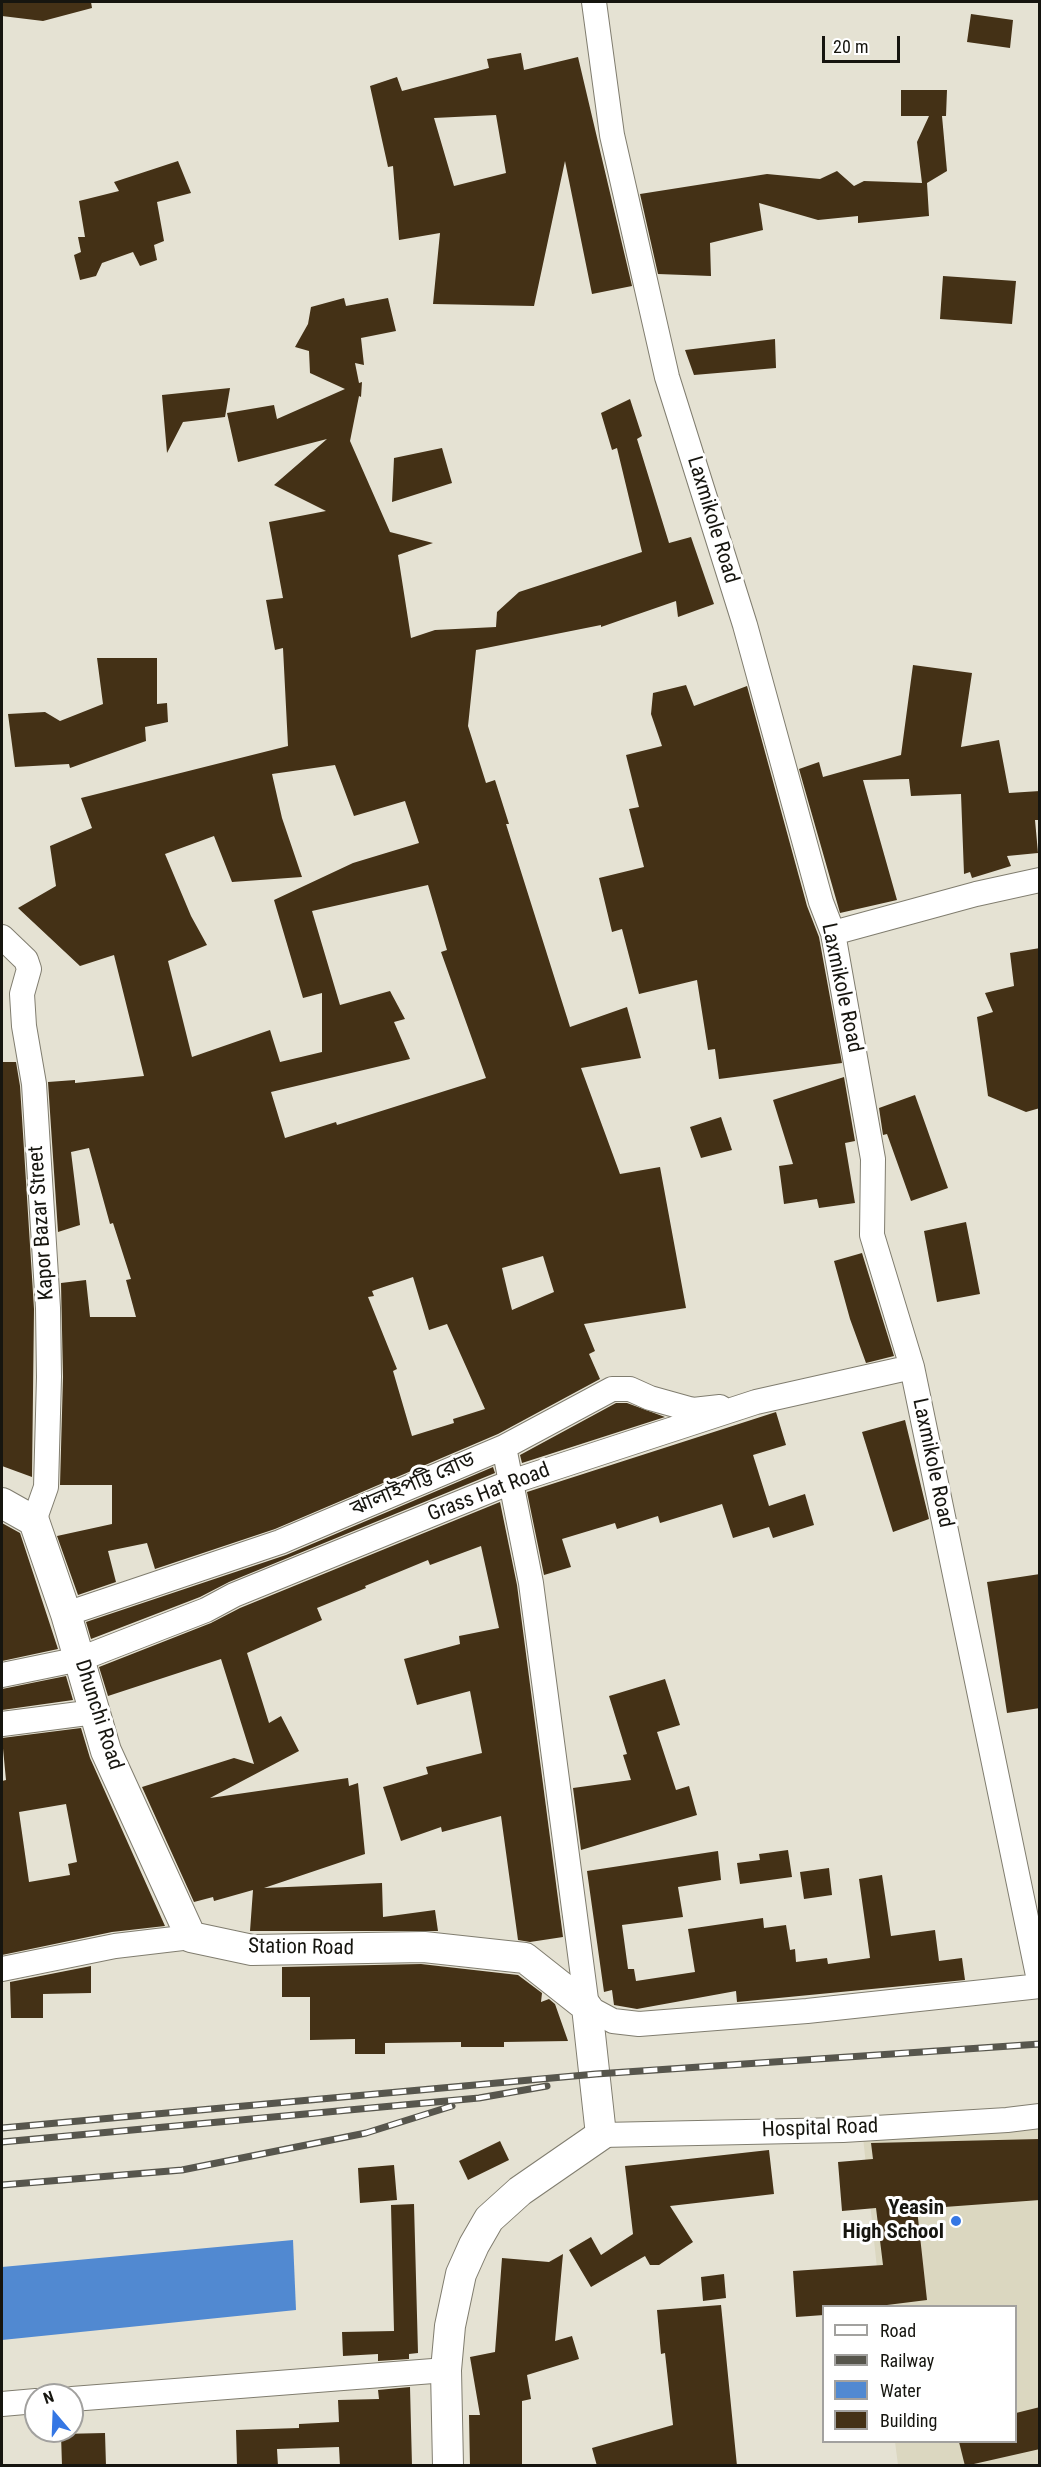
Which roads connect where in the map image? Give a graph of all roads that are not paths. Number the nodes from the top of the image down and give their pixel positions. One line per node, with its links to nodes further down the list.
1 (594, 2): 3 (street, Laxmikole Road)
2 (1040, 880): 3 (street)
3 (833, 933): 5 (street, Laxmikole Road)
4 (2, 937): 10 (street, Kapor Bazar Street)
5 (912, 1367): 6 (street, Grass Hat Road); 18 (street, Laxmikole Road)
6 (756, 1402): 7 (street, ঝালাইপট্টি রোড); 8 (street, Grass Hat Road)
7 (504, 1447): 8 (street); 11 (street, ঝালাইপট্টি রোড)
8 (511, 1482): 12 (street, Grass Hat Road); 19 (street)
9 (2, 1503): 10 (street)
10 (34, 1521): 11 (street, Dhunchi Road)
11 (66, 1614): 12 (street, Dhunchi Road)
12 (80, 1659): 13 (street, Grass Hat Road); 14 (street, Dhunchi Road)
13 (2, 1675)
14 (95, 1712): 15 (street); 16 (street, Dhunchi Road)
15 (2, 1724)
16 (191, 1937): 17 (street, Station Road); 19 (street, Station Road)
17 (2, 1969)
18 (1040, 1986): 19 (street)
19 (587, 2007): 21 (street)
20 (1040, 2116): 21 (street, Hospital Road)
21 (601, 2135): 22 (street)
22 (446, 2370): 23 (street); 26 (street)
23 (84, 2398)
24 (24, 2403): 25 (street)
25 (2, 2404)
26 (448, 2466)

